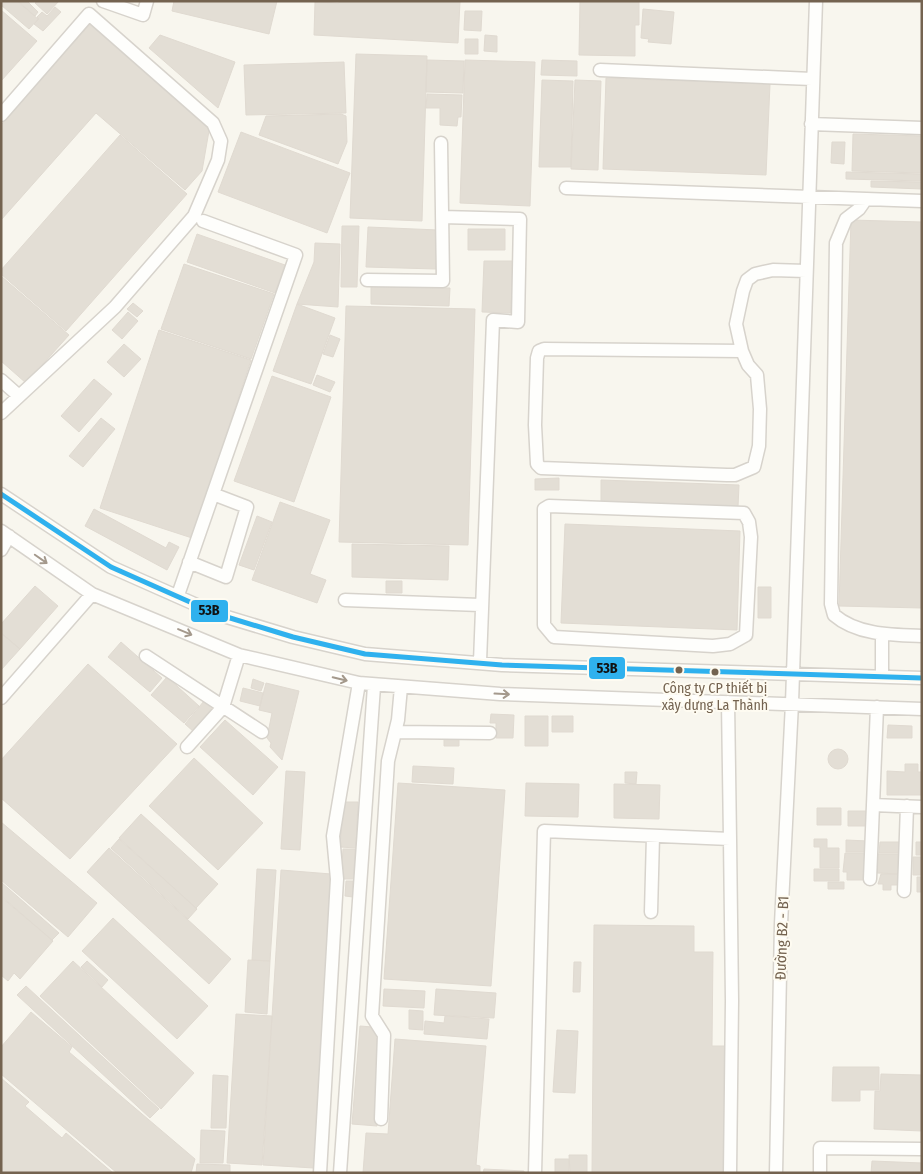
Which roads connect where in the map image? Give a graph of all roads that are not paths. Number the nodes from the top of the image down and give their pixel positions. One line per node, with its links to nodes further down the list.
1 (103, 1): 2 (street)
2 (147, 1)
3 (816, 1): 5 (street, Đường B2 - B1)
4 (600, 70): 5 (street)
5 (812, 79): 7 (street, Đường B2 - B1)
6 (1, 115): 20 (street)
7 (811, 124): 8 (street); 11 (street, Đường B2 - B1)
8 (922, 128)
9 (441, 143): 14 (street)
10 (566, 188): 11 (street)
11 (808, 198): 12 (street); 16 (street, Đường B2 - B1)
12 (866, 199): 13 (street); 32 (street)
13 (922, 201)
14 (442, 217): 17 (street); 30 (street)
15 (203, 220): 23 (street)
16 (806, 271): 18 (street); 37 (street, Đường B2 - B1)
17 (367, 280)
18 (742, 351): 18 (street)
19 (1, 380): 20 (street)
20 (20, 396): 21 (street)
21 (1, 413)
22 (1, 494): 28 (street)
23 (213, 494): 26 (street); 26 (street)
24 (5, 534): 25 (street); 27 (street, one-way to 27)
25 (1, 550)
26 (189, 562): 28 (street)
27 (92, 594): 34 (street, one-way to 34); 43 (street)
28 (178, 595): 36 (street)
29 (345, 600): 30 (street)
30 (480, 605): 36 (street)
31 (544, 626): 31 (street)
32 (882, 634): 33 (street); 38 (street)
33 (922, 636)
34 (239, 655): 40 (street, one-way to 40); 46 (street)
35 (146, 656): 46 (street)
36 (480, 662): 37 (street)
37 (792, 674): 38 (street); 45 (street, Đường B2 - B1)
38 (882, 676): 39 (street)
39 (922, 678)
40 (359, 683): 41 (street); 63 (street)
41 (374, 686): 42 (street); 64 (street)
42 (401, 687): 44 (street, one-way to 44); 50 (street)
43 (1, 698)
44 (728, 702): 45 (street); 57 (street)
45 (792, 703): 47 (street); 67 (street, Đường B2 - B1)
46 (223, 707): 49 (street); 52 (street)
47 (878, 707): 48 (street); 53 (street)
48 (922, 709)
49 (262, 732)
50 (395, 732): 51 (street); 61 (street)
51 (490, 733)
52 (188, 747)
53 (873, 805): 54 (street); 58 (street)
54 (908, 806): 55 (street); 59 (street)
55 (922, 807)
56 (653, 836): 57 (street); 60 (street); 65 (street)
57 (730, 839): 66 (street)
58 (870, 879)
59 (904, 891)
60 (651, 912)
61 (381, 1118)
62 (922, 1149): 68 (street)
63 (320, 1173)
64 (340, 1173)
65 (535, 1173)
66 (730, 1173)
67 (776, 1173)
68 (820, 1173)

